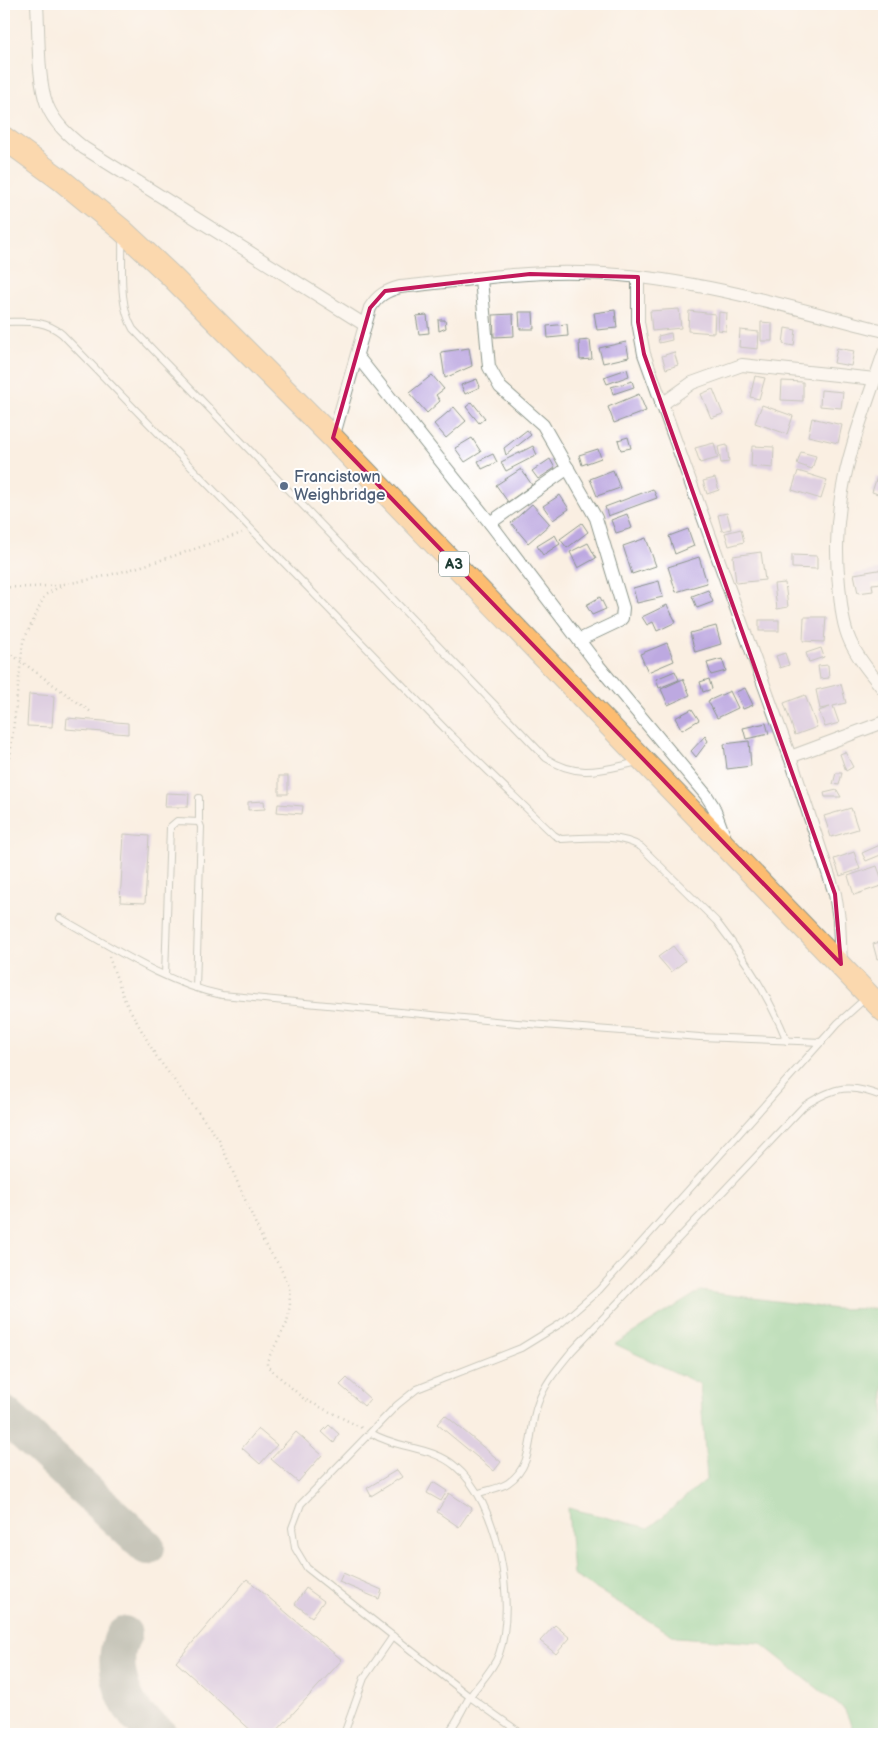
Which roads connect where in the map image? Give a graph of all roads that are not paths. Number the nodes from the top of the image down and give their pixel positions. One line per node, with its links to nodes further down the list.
1 (37, 4): 7 (street)
2 (4, 138): 3 (highway, A3)
3 (122, 230): 13 (highway, A3); 20 (lane)
4 (638, 277): 5 (street); 8 (street); 12 (street)
5 (481, 279): 7 (street); 14 (street)
6 (4, 322): 30 (lane)
7 (365, 325): 10 (street)
8 (884, 332)
9 (884, 353): 11 (street)
10 (357, 356): 13 (street); 15 (street)
11 (875, 379): 12 (street); 17 (street)
12 (661, 405): 19 (street)
13 (333, 438): 20 (highway, A3)
14 (568, 468): 15 (street); 16 (street)
15 (490, 523): 16 (street)
16 (579, 640): 23 (street)
17 (884, 690)
18 (884, 722): 19 (street)
19 (790, 758): 25 (street)
20 (644, 762): 23 (highway, A3)
21 (199, 798): 22 (lane)
22 (199, 822): 26 (lane); 27 (lane)
23 (729, 850): 25 (highway, A3)
24 (60, 918): 26 (lane)
25 (841, 964): 28 (highway, A3)
26 (165, 975): 27 (lane)
27 (196, 988): 30 (lane)
28 (869, 995): 29 (highway, A3); 31 (lane)
29 (884, 1011)
30 (787, 1041): 31 (lane)
31 (822, 1042): 33 (lane)
32 (884, 1097): 34 (lane)
33 (371, 1433): 34 (lane); 35 (lane)
34 (479, 1493): 36 (lane)
35 (393, 1636): 36 (lane); 37 (lane)
36 (470, 1697): 38 (lane); 39 (lane)
37 (344, 1734)
38 (447, 1734)
39 (522, 1734)

